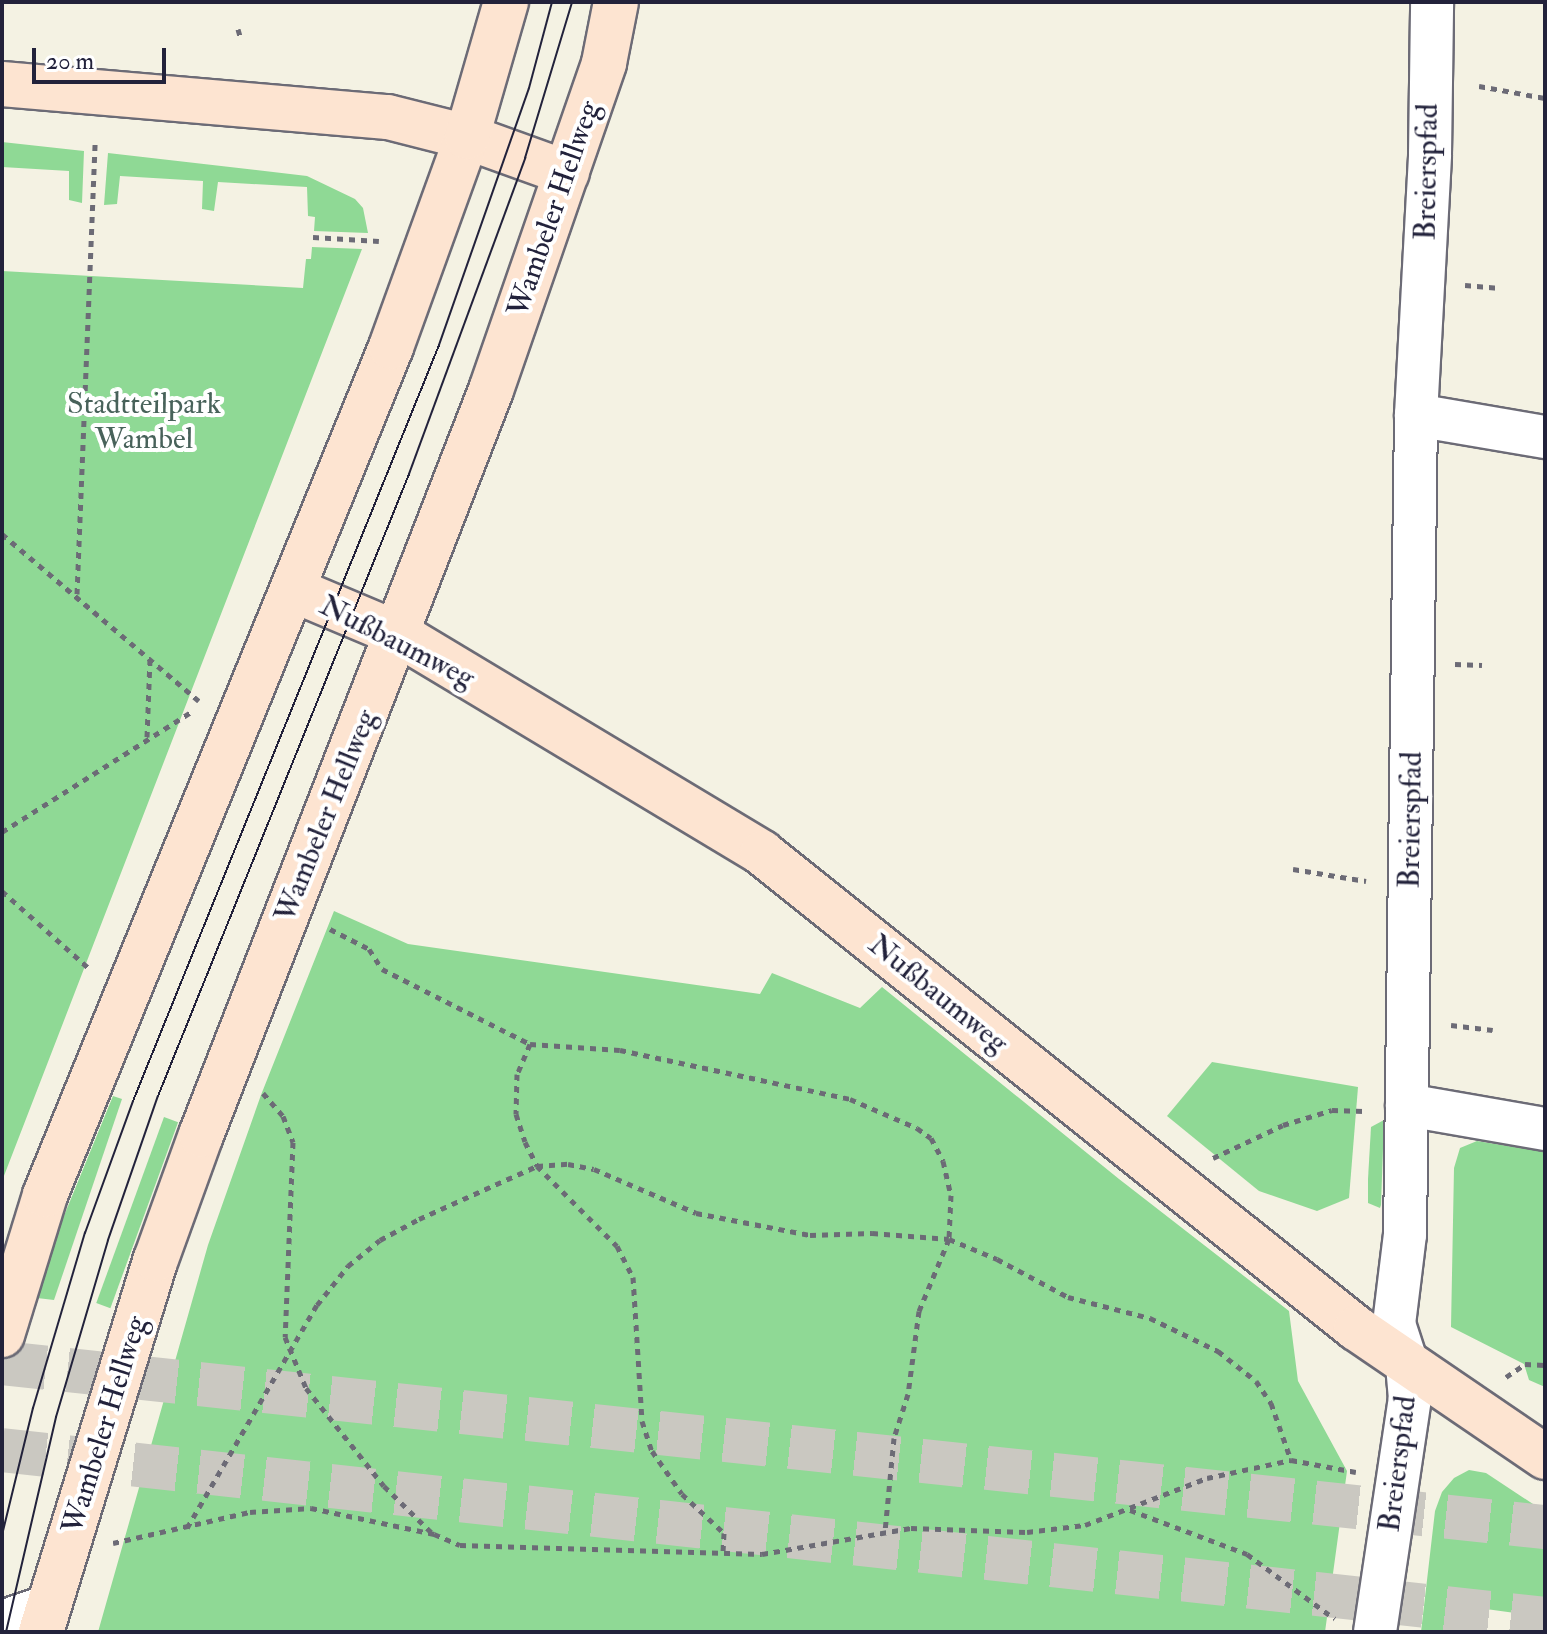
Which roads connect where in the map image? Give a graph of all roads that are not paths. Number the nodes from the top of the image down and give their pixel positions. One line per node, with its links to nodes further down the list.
1 (506, 2): 5 (main road)
2 (616, 2): 6 (main road, Wambeler Hellweg)
3 (1432, 2): 7 (street, Breierspfad)
4 (2, 84): 5 (main road)
5 (467, 137): 6 (main road); 9 (main road)
6 (567, 173): 10 (main road, Wambeler Hellweg)
7 (1416, 415): 8 (street); 11 (street, Breierspfad)
8 (1545, 437)
9 (294, 590): 10 (main road, Nußbaumweg); 13 (main road)
10 (398, 634): 14 (main road, Nußbaumweg); 16 (main road, Wambeler Hellweg)
11 (1407, 1105): 12 (street); 14 (street, Breierspfad)
12 (1545, 1129)
13 (2, 1335)
14 (1407, 1364): 15 (main road, Nußbaumweg); 18 (street, Breierspfad)
15 (1545, 1457)
16 (45, 1619): 17 (street)
17 (2, 1622)
18 (1361, 1628)

